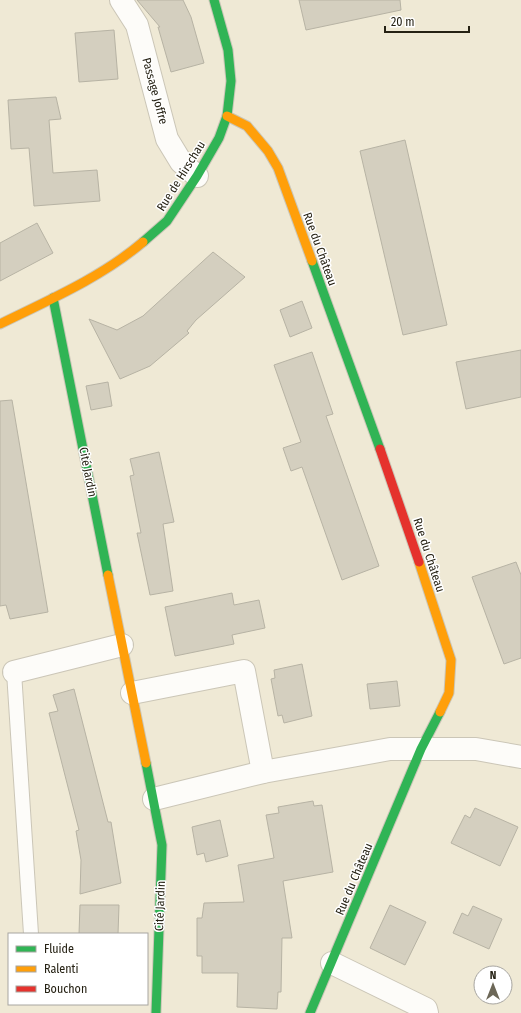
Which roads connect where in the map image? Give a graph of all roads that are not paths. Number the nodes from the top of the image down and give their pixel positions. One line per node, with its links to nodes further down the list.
1 (121, 0): 4 (street, Passage Joffre)
2 (214, 0): 3 (street, Rue de Hirschau)
3 (227, 116): 4 (street, Rue de Hirschau); 10 (street, Rue du Château)
4 (197, 176): 5 (street, Rue de Hirschau)
5 (53, 298): 6 (street, Rue de Hirschau); 7 (street, Cité Jardin)
6 (0, 324)
7 (122, 645): 8 (street); 9 (street, Cité Jardin)
8 (14, 672): 14 (lane)
9 (132, 693): 12 (street); 13 (street, Cité Jardin)
10 (422, 749): 11 (street); 12 (street); 15 (street, Rue du Château)
11 (521, 757)
12 (263, 772): 13 (street)
13 (154, 799): 16 (street, Cité Jardin)
14 (31, 933)
15 (332, 963): 17 (street, Rue du Château); 18 (street)
16 (156, 1013)
17 (310, 1013)
18 (427, 1013)

